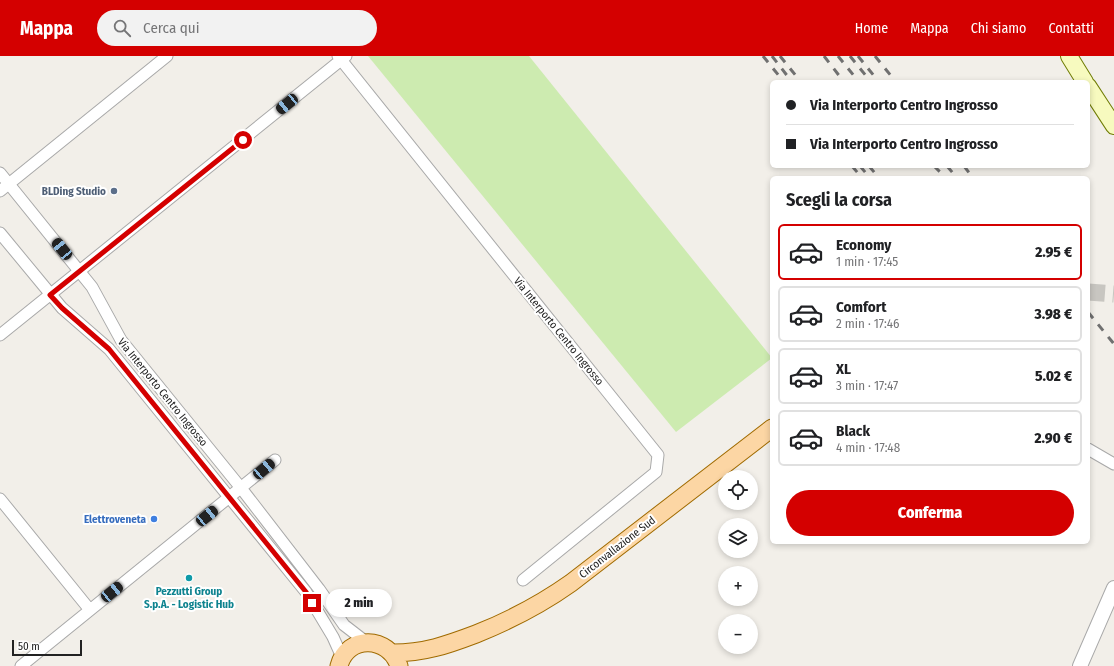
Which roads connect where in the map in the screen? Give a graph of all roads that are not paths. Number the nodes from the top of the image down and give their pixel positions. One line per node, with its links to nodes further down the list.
1 (167, 56): 8 (street)
2 (1069, 56): 4 (main road)
3 (342, 57): 11 (street, Via Interporto Centro Ingrosso); 21 (street, Via Interporto Centro Ingrosso)
4 (1085, 80)
5 (1090, 89): 6 (main road)
6 (1114, 126)
7 (0, 173): 8 (street, Via Interporto Centro Ingrosso)
8 (9, 183): 9 (street); 11 (street, Via Interporto Centro Ingrosso)
9 (0, 191)
10 (0, 233): 12 (street, Via Interporto Centro Ingrosso)
11 (80, 271): 12 (street, Via Interporto Centro Ingrosso); 18 (street, Via Interporto Centro Ingrosso)
12 (50, 295): 13 (street, Via Interporto Centro Ingrosso); 20 (street, Via Interporto Centro Ingrosso)
13 (0, 336)
14 (770, 430): 25 (main road, Circonvallazione Sud)
15 (1090, 450): 17 (street)
16 (275, 460): 18 (street)
17 (1114, 464)
18 (241, 488): 20 (street); 24 (street, Via Interporto Centro Ingrosso)
19 (0, 498): 23 (street)
20 (229, 498): 23 (street); 27 (street, Via Interporto Centro Ingrosso)
21 (524, 580)
22 (1112, 597): 30 (street)
23 (90, 610): 28 (street)
24 (366, 642): 26 (main road); 27 (main road)
25 (449, 644): 26 (main road); 29 (main road)
26 (396, 660)
27 (340, 661)
28 (21, 666)
29 (412, 666)
30 (1080, 666)

